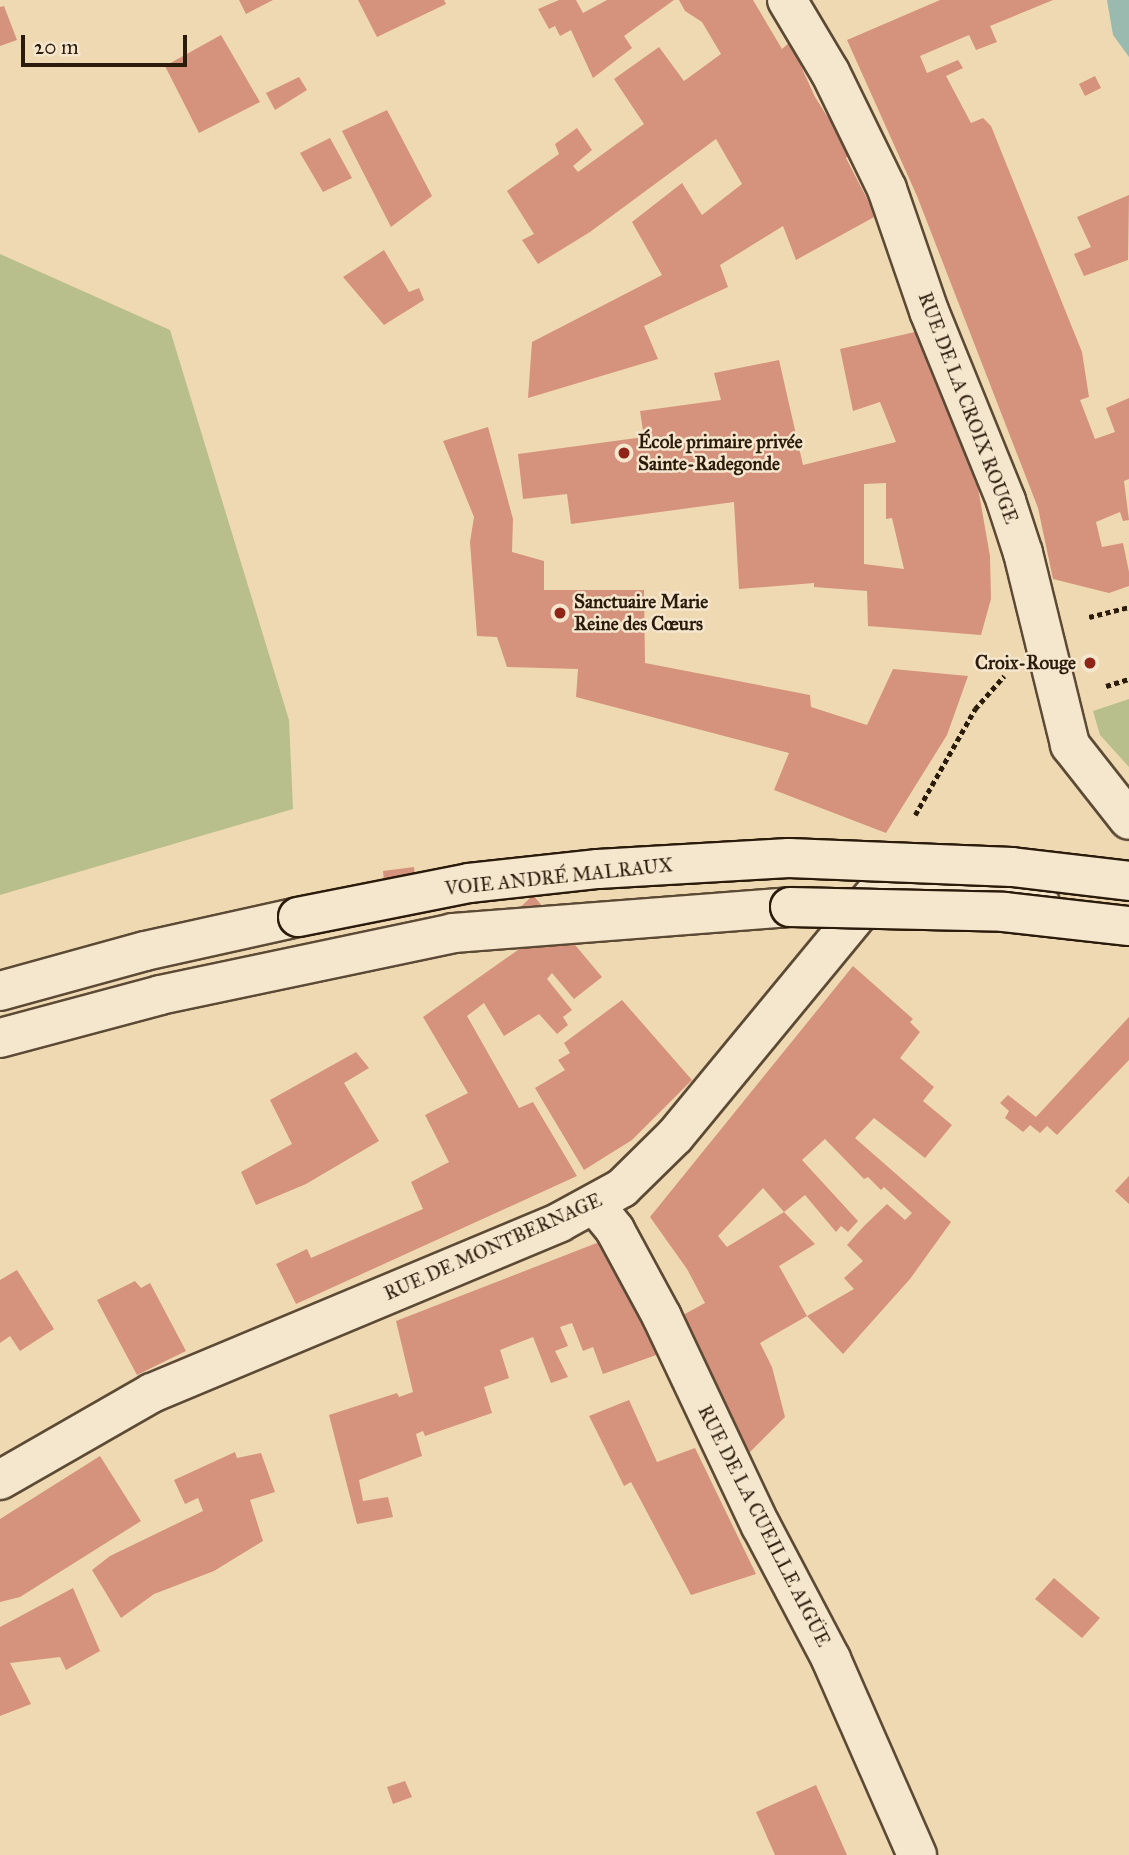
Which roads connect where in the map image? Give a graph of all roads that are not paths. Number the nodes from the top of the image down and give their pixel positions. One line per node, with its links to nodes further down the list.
1 (787, 0): 2 (street, RUE DE LA CROIX ROUGE)
2 (1129, 820)
3 (1129, 881): 6 (street, VOIE ANDRÉ MALRAUX, bridge)
4 (1129, 915): 8 (street, RUE DE MONTBERNAGE)
5 (1129, 926): 7 (street, bridge)
6 (0, 991)
7 (0, 1038)
8 (595, 1205): 9 (street, RUE DE MONTBERNAGE); 10 (street, RUE DE LA CUEILLE AIGÜE)
9 (0, 1480)
10 (917, 1855)

